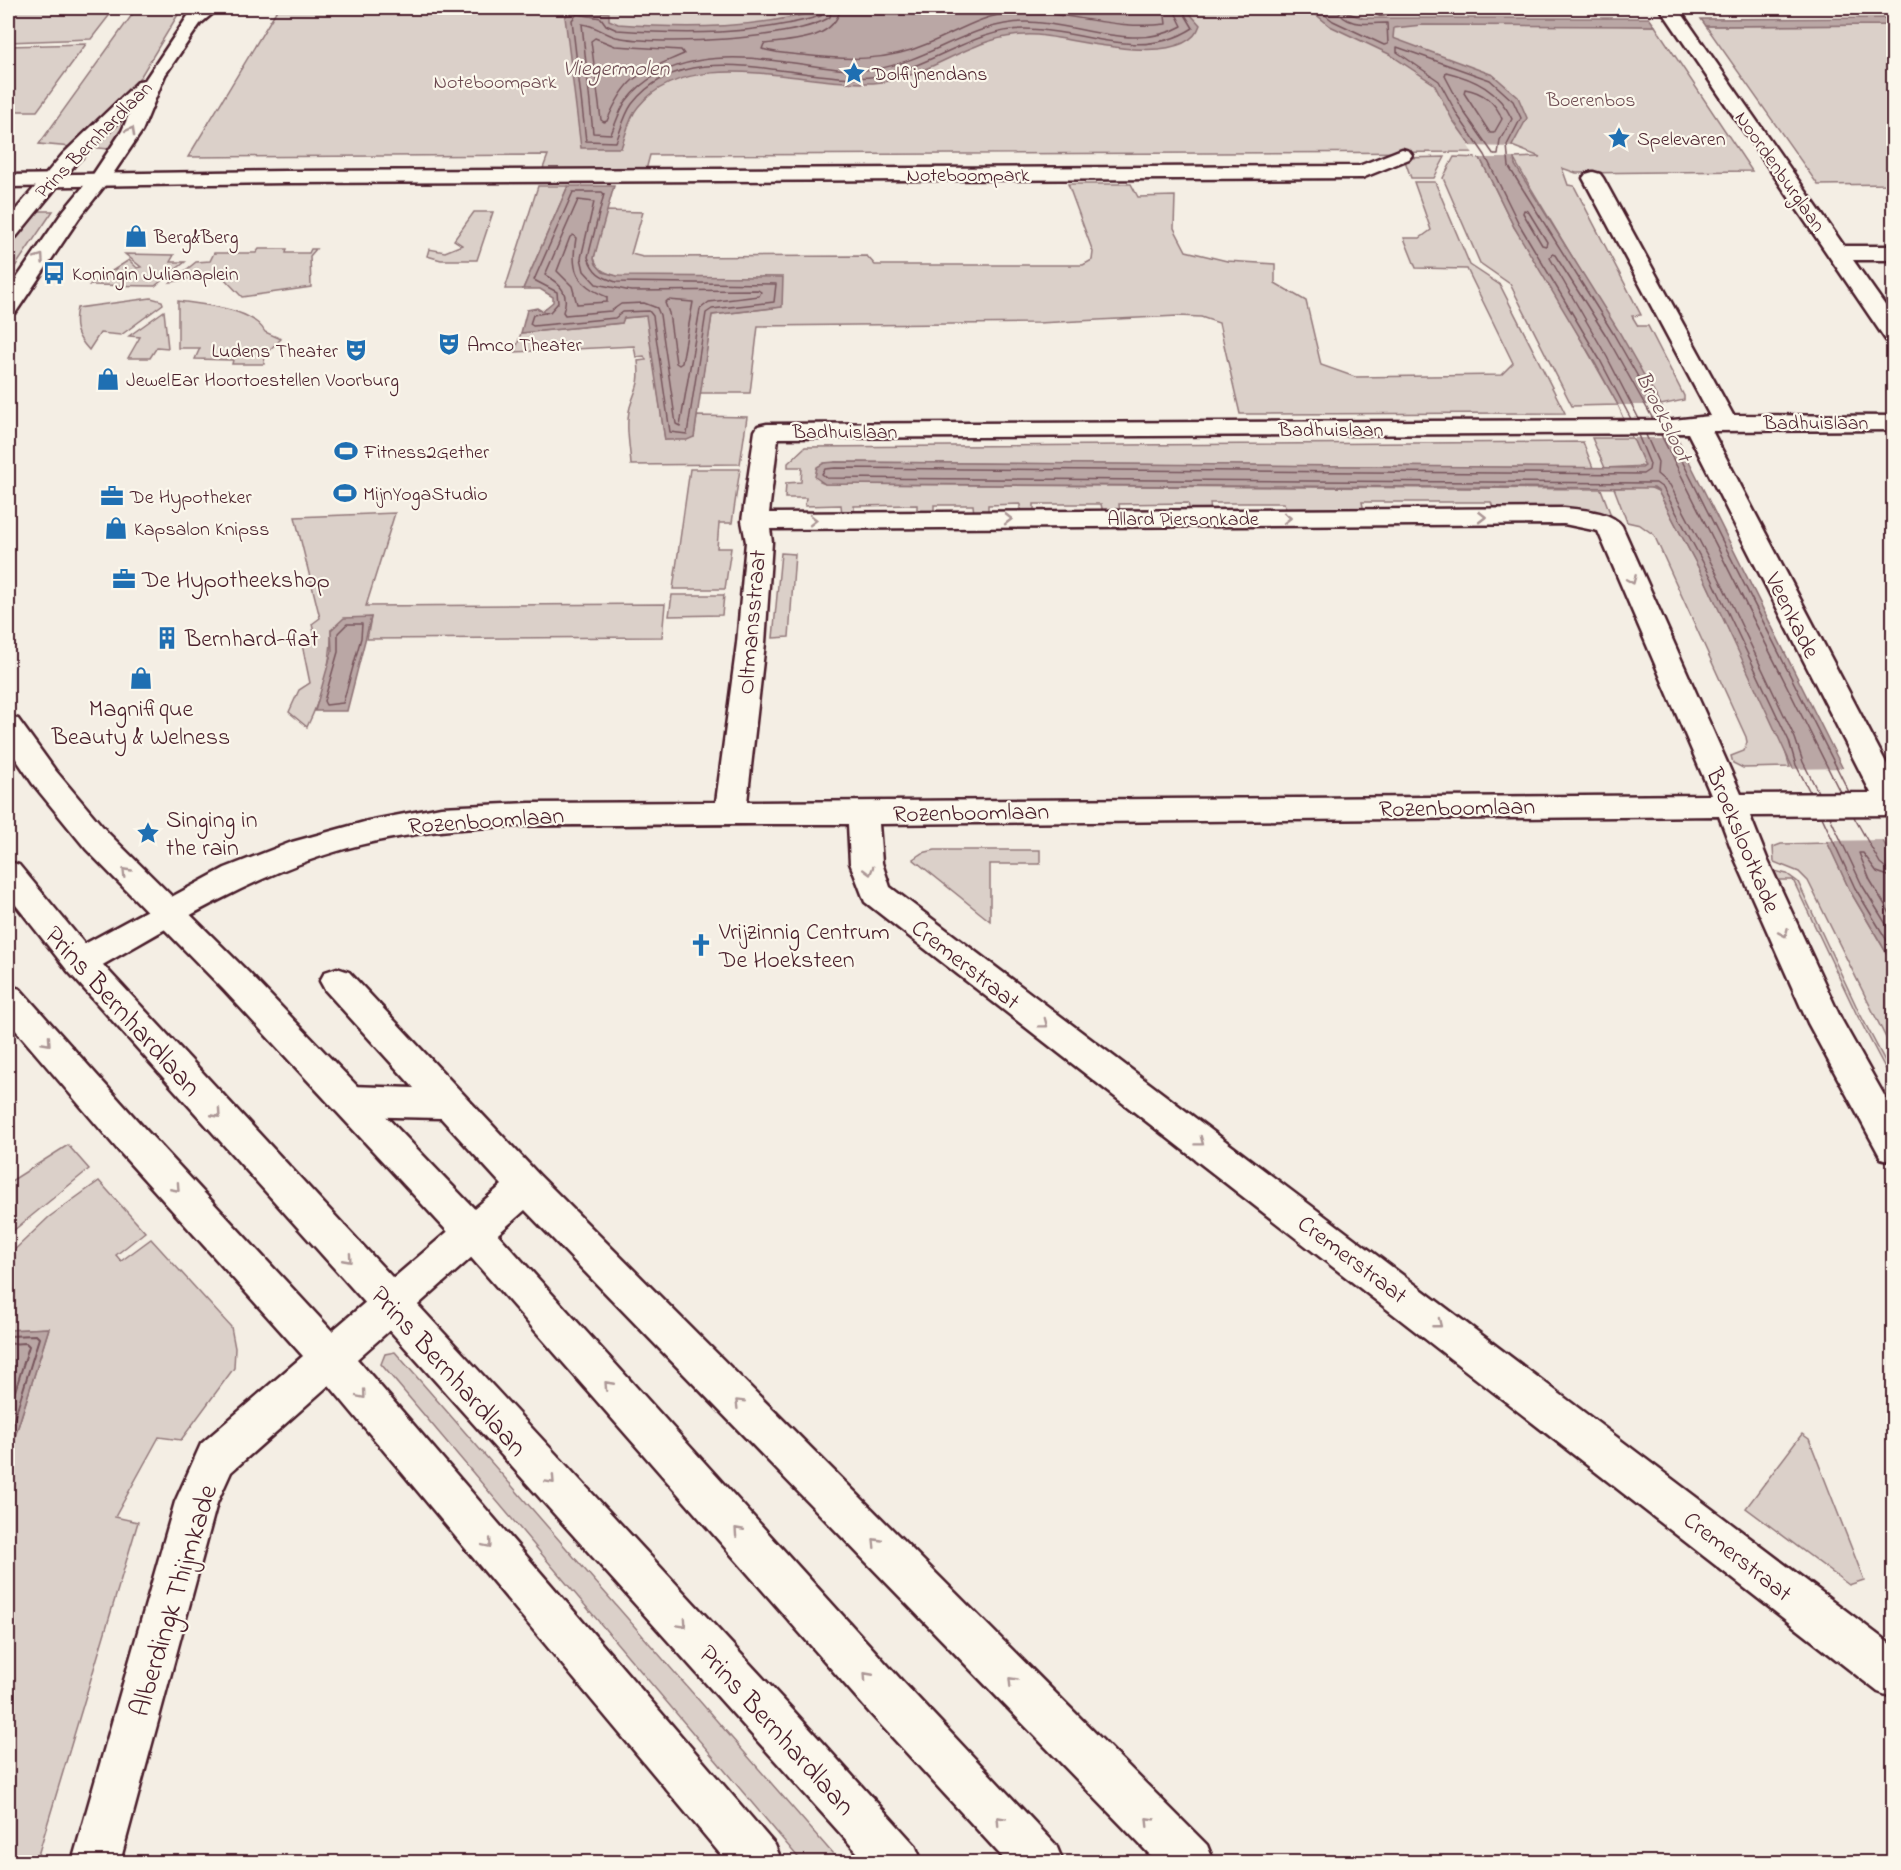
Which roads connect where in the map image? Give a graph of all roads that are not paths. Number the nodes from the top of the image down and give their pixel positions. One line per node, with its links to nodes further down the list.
1 (210, 8): 3 (street, Prins Bernhardlaan)
2 (1669, 8): 11 (street, Noordenburglaan)
3 (193, 14): 4 (street, Prins Bernhardlaan)
4 (156, 75): 7 (street, Prins Bernhardlaan); 8 (street, Prins Bernhardlaan, one-way to 4)
5 (1402, 155): 8 (street, Noteboompark)
6 (1593, 178): 15 (street)
7 (50, 180): 8 (street, Noteboompark); 9 (street, Noteboompark); 10 (street, Prins Bernhardlaan)
8 (99, 180): 13 (street, Prins Bernhardlaan, one-way to 8)
9 (8, 181)
10 (8, 232)
11 (1837, 253): 12 (street); 14 (street, Noordenburglaan)
12 (1893, 253)
13 (8, 307)
14 (1893, 335)
15 (1725, 422): 16 (street, Badhuislaan); 17 (street, Badhuislaan)
16 (1893, 423)
17 (1685, 426): 18 (street, Badhuislaan); 22 (street, Veenkade)
18 (767, 431): 19 (street, Oltmansstraat)
19 (755, 521): 20 (street, Allard Piersonkade, one-way to 20); 24 (street, Oltmansstraat)
20 (1609, 526): 23 (street, Broekslootkade, one-way to 23)
21 (8, 726): 27 (street, one-way to 21)
22 (1887, 804): 23 (street, Rozenboomlaan)
23 (1731, 806): 25 (street, Rozenboomlaan); 33 (street, Broekslootkade, one-way to 33)
24 (730, 813): 25 (street, Rozenboomlaan); 27 (street, Rozenboomlaan)
25 (863, 813): 38 (street, Cremerstraat, one-way to 38)
26 (8, 873): 28 (street, Prins Bernhardlaan)
27 (167, 914): 28 (street, Rozenboomlaan); 31 (street)
28 (80, 962): 36 (street, Prins Bernhardlaan, one-way to 36)
29 (337, 981): 32 (street)
30 (8, 998): 37 (street, one-way to 37)
31 (349, 1101): 32 (street); 35 (street)
32 (450, 1104): 34 (street)
33 (1893, 1147)
34 (526, 1186): 35 (street, Alberdingk Thijmkade); 43 (street, one-way to 34)
35 (473, 1233): 36 (street, Alberdingk Thijmkade); 42 (street, one-way to 35)
36 (391, 1306): 37 (street, Alberdingk Thijmkade); 41 (street, Prins Bernhardlaan, one-way to 41)
37 (331, 1358): 39 (street, Alberdingk Thijmkade); 40 (street, one-way to 40)
38 (1893, 1676)
39 (96, 1863)
40 (758, 1863)
41 (898, 1863)
42 (1039, 1863)
43 (1190, 1863)

